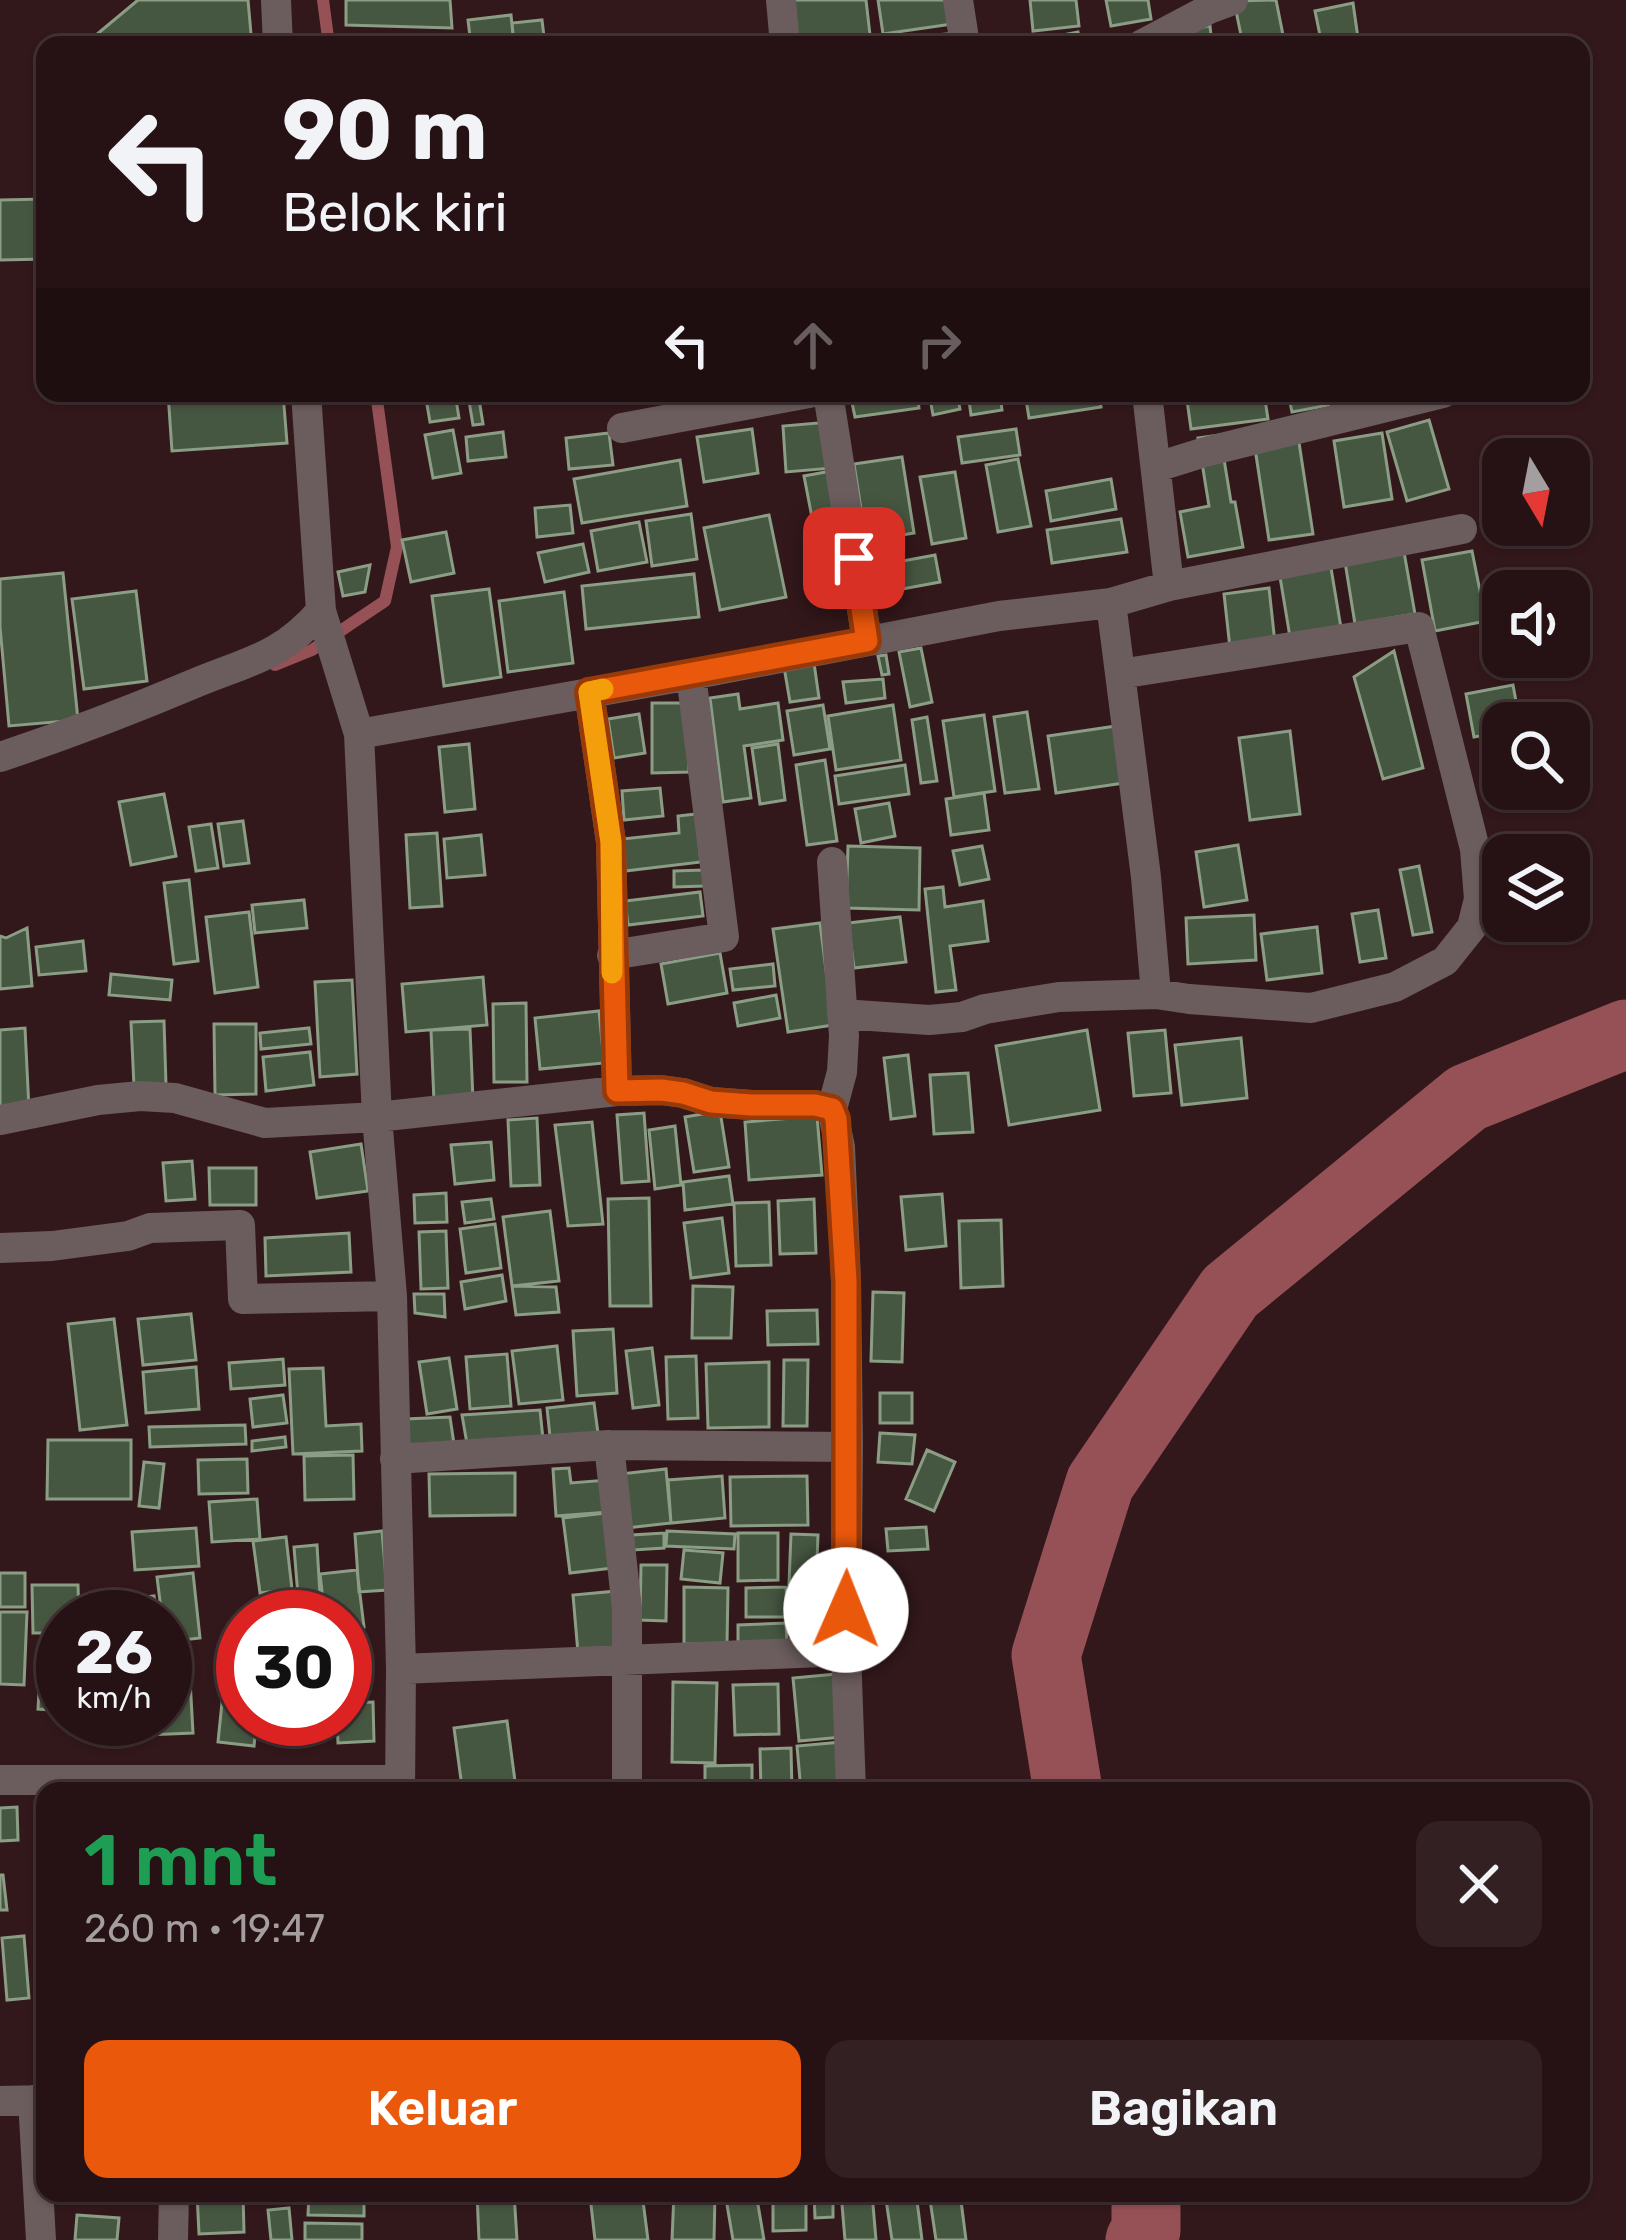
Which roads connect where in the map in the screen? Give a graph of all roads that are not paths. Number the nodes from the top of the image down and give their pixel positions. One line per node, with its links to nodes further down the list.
1 (276, 0): 5 (street)
2 (781, 0): 6 (street)
3 (958, 0): 7 (street)
4 (1233, 0): 8 (street)
5 (278, 36)
6 (783, 36)
7 (964, 36)
8 (1159, 36)
9 (307, 402): 19 (street)
10 (761, 402): 14 (street)
11 (829, 402): 20 (street)
12 (1148, 402): 15 (street)
13 (1406, 402): 15 (street)
14 (622, 428)
15 (1156, 467): 17 (street)
16 (1462, 530): 17 (street)
17 (1168, 586): 18 (street)
18 (1111, 604): 20 (street); 21 (street)
19 (323, 619): 24 (street); 25 (street)
20 (867, 641): 22 (street)
21 (1120, 674): 28 (street); 28 (street)
22 (691, 675): 23 (street); 27 (street)
23 (589, 692): 24 (street); 27 (street)
24 (359, 734): 32 (street)
25 (0, 757)
26 (832, 862): 29 (street)
27 (612, 955): 30 (street)
28 (1156, 994): 29 (street)
29 (842, 1014): 31 (street)
30 (617, 1091): 31 (street); 32 (street)
31 (832, 1109): 37 (street)
32 (377, 1117): 33 (street); 35 (street)
33 (0, 1120)
34 (0, 1248): 35 (street)
35 (392, 1296): 38 (street)
36 (609, 1445): 37 (street); 38 (street); 40 (street)
37 (848, 1447): 39 (street)
38 (395, 1459): 41 (street)
39 (846, 1651): 40 (street); 46 (street)
40 (628, 1662): 41 (street); 45 (street)
41 (401, 1670): 44 (street)
42 (0, 1780): 43 (street)
43 (160, 1782)
44 (400, 1782)
45 (627, 1782)
46 (851, 1782)
47 (36, 2100): 48 (street)
48 (0, 2102)
49 (40, 2202): 51 (street)
50 (174, 2202): 52 (street)
51 (41, 2240)
52 (172, 2240)

